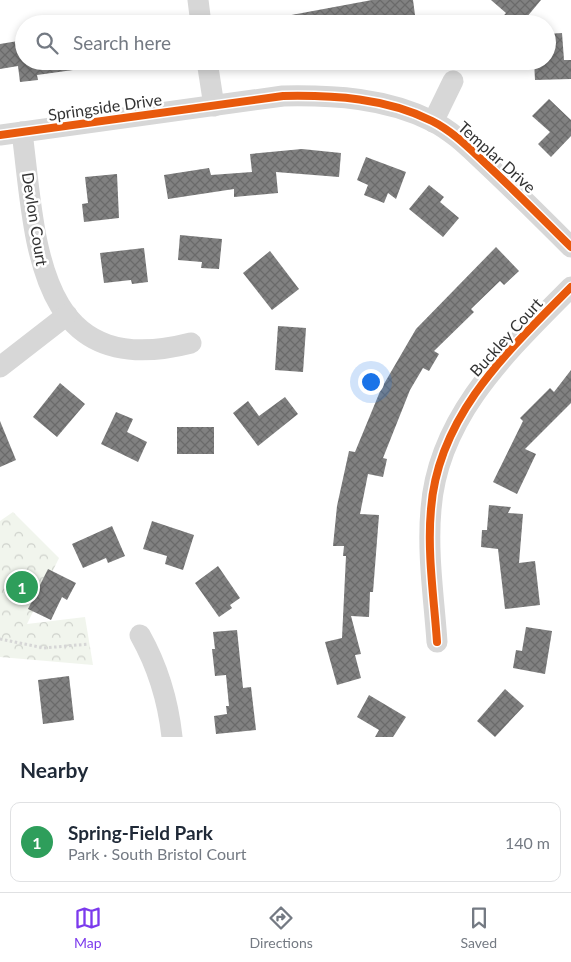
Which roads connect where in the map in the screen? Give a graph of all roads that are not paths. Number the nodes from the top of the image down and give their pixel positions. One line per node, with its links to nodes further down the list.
1 (198, 0): 2 (street)
2 (200, 15)
3 (208, 70): 5 (street)
4 (453, 81): 6 (street)
5 (214, 106): 6 (street, Templar Drive); 7 (street, Springside Drive)
6 (433, 122): 9 (street, Templar Drive)
7 (22, 132): 8 (street, Springside Drive); 11 (street, Devlon Court)
8 (0, 135)
9 (571, 247)
10 (571, 287): 15 (street, Buckley Court)
11 (67, 315): 12 (street, Devlon Court); 13 (street)
12 (191, 343)
13 (0, 367)
14 (140, 635): 16 (street)
15 (437, 642)
16 (172, 737)

